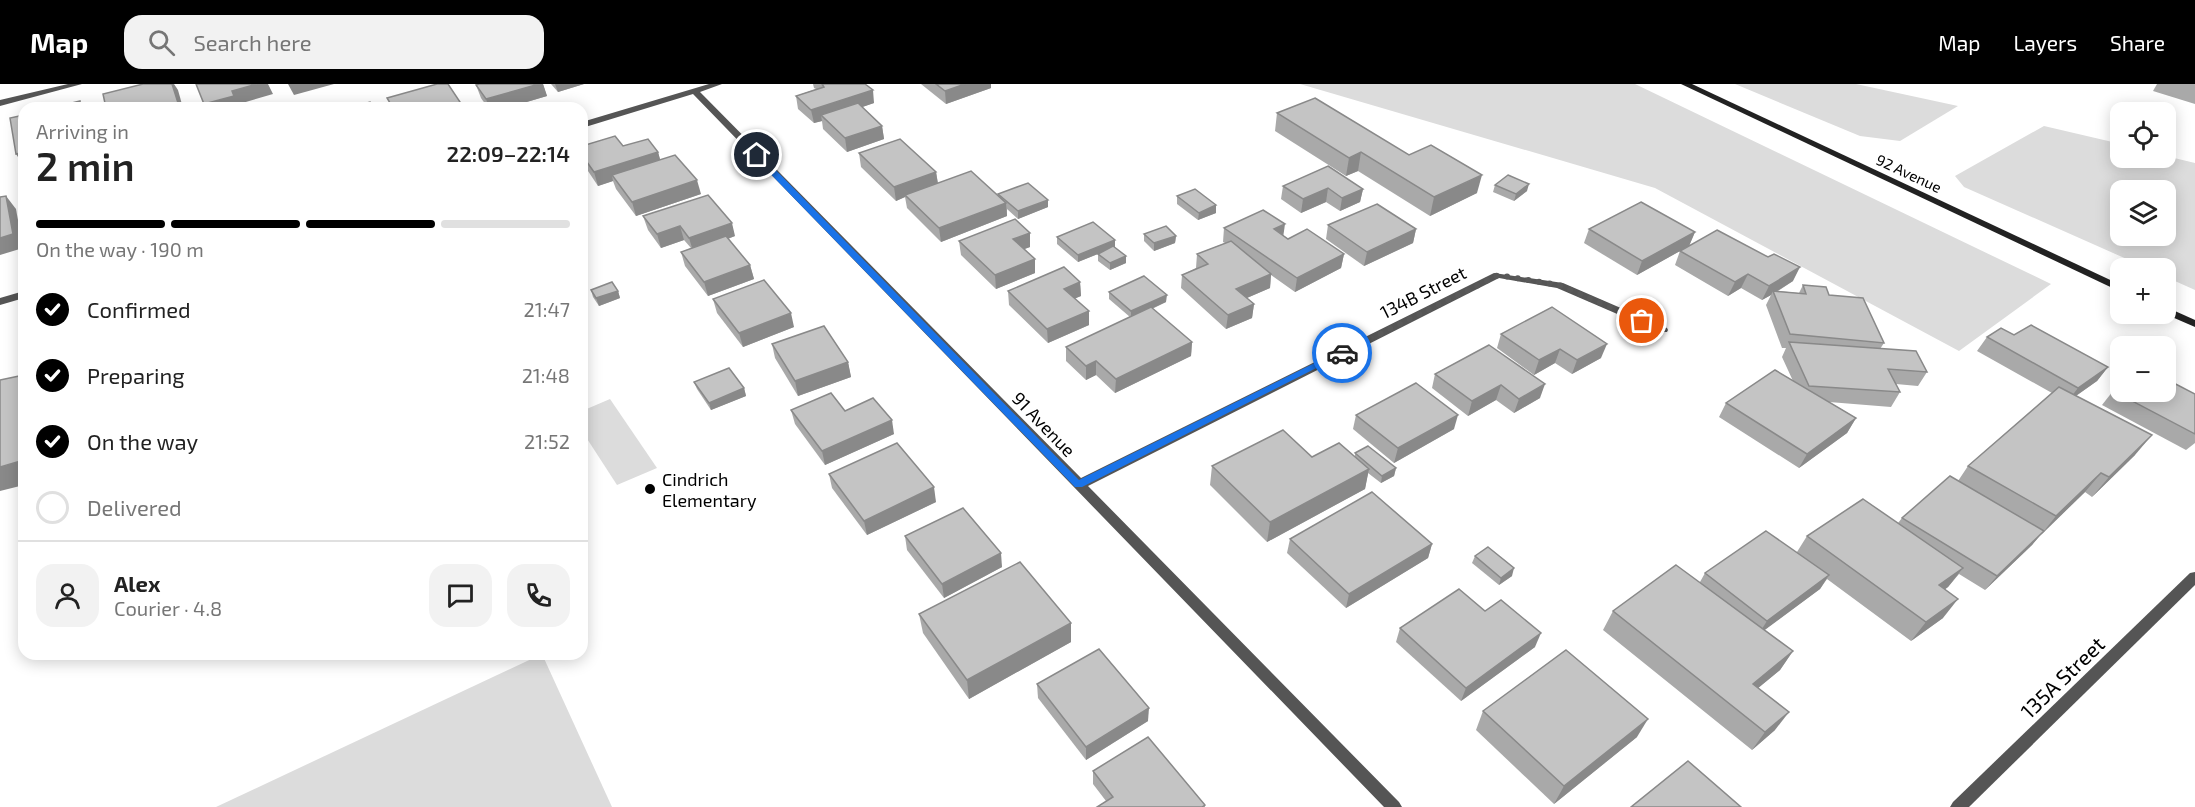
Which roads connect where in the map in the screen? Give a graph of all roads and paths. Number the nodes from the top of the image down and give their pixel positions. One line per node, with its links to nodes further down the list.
1 (78, 84): 5 (street)
2 (718, 84): 4 (street)
3 (1685, 84): 7 (main road, 92 Avenue)
4 (694, 91): 6 (street); 13 (street, 91 Avenue)
5 (0, 103)
6 (588, 123)
7 (2110, 284)
8 (18, 296): 9 (street)
9 (0, 302)
10 (2176, 315): 11 (main road)
11 (2195, 324)
12 (1663, 330): 13 (street, 134B Street)
13 (1078, 485): 15 (street, 91 Avenue)
14 (2195, 577): 16 (street, 135A Street)
15 (1394, 807)
16 (1958, 807)

